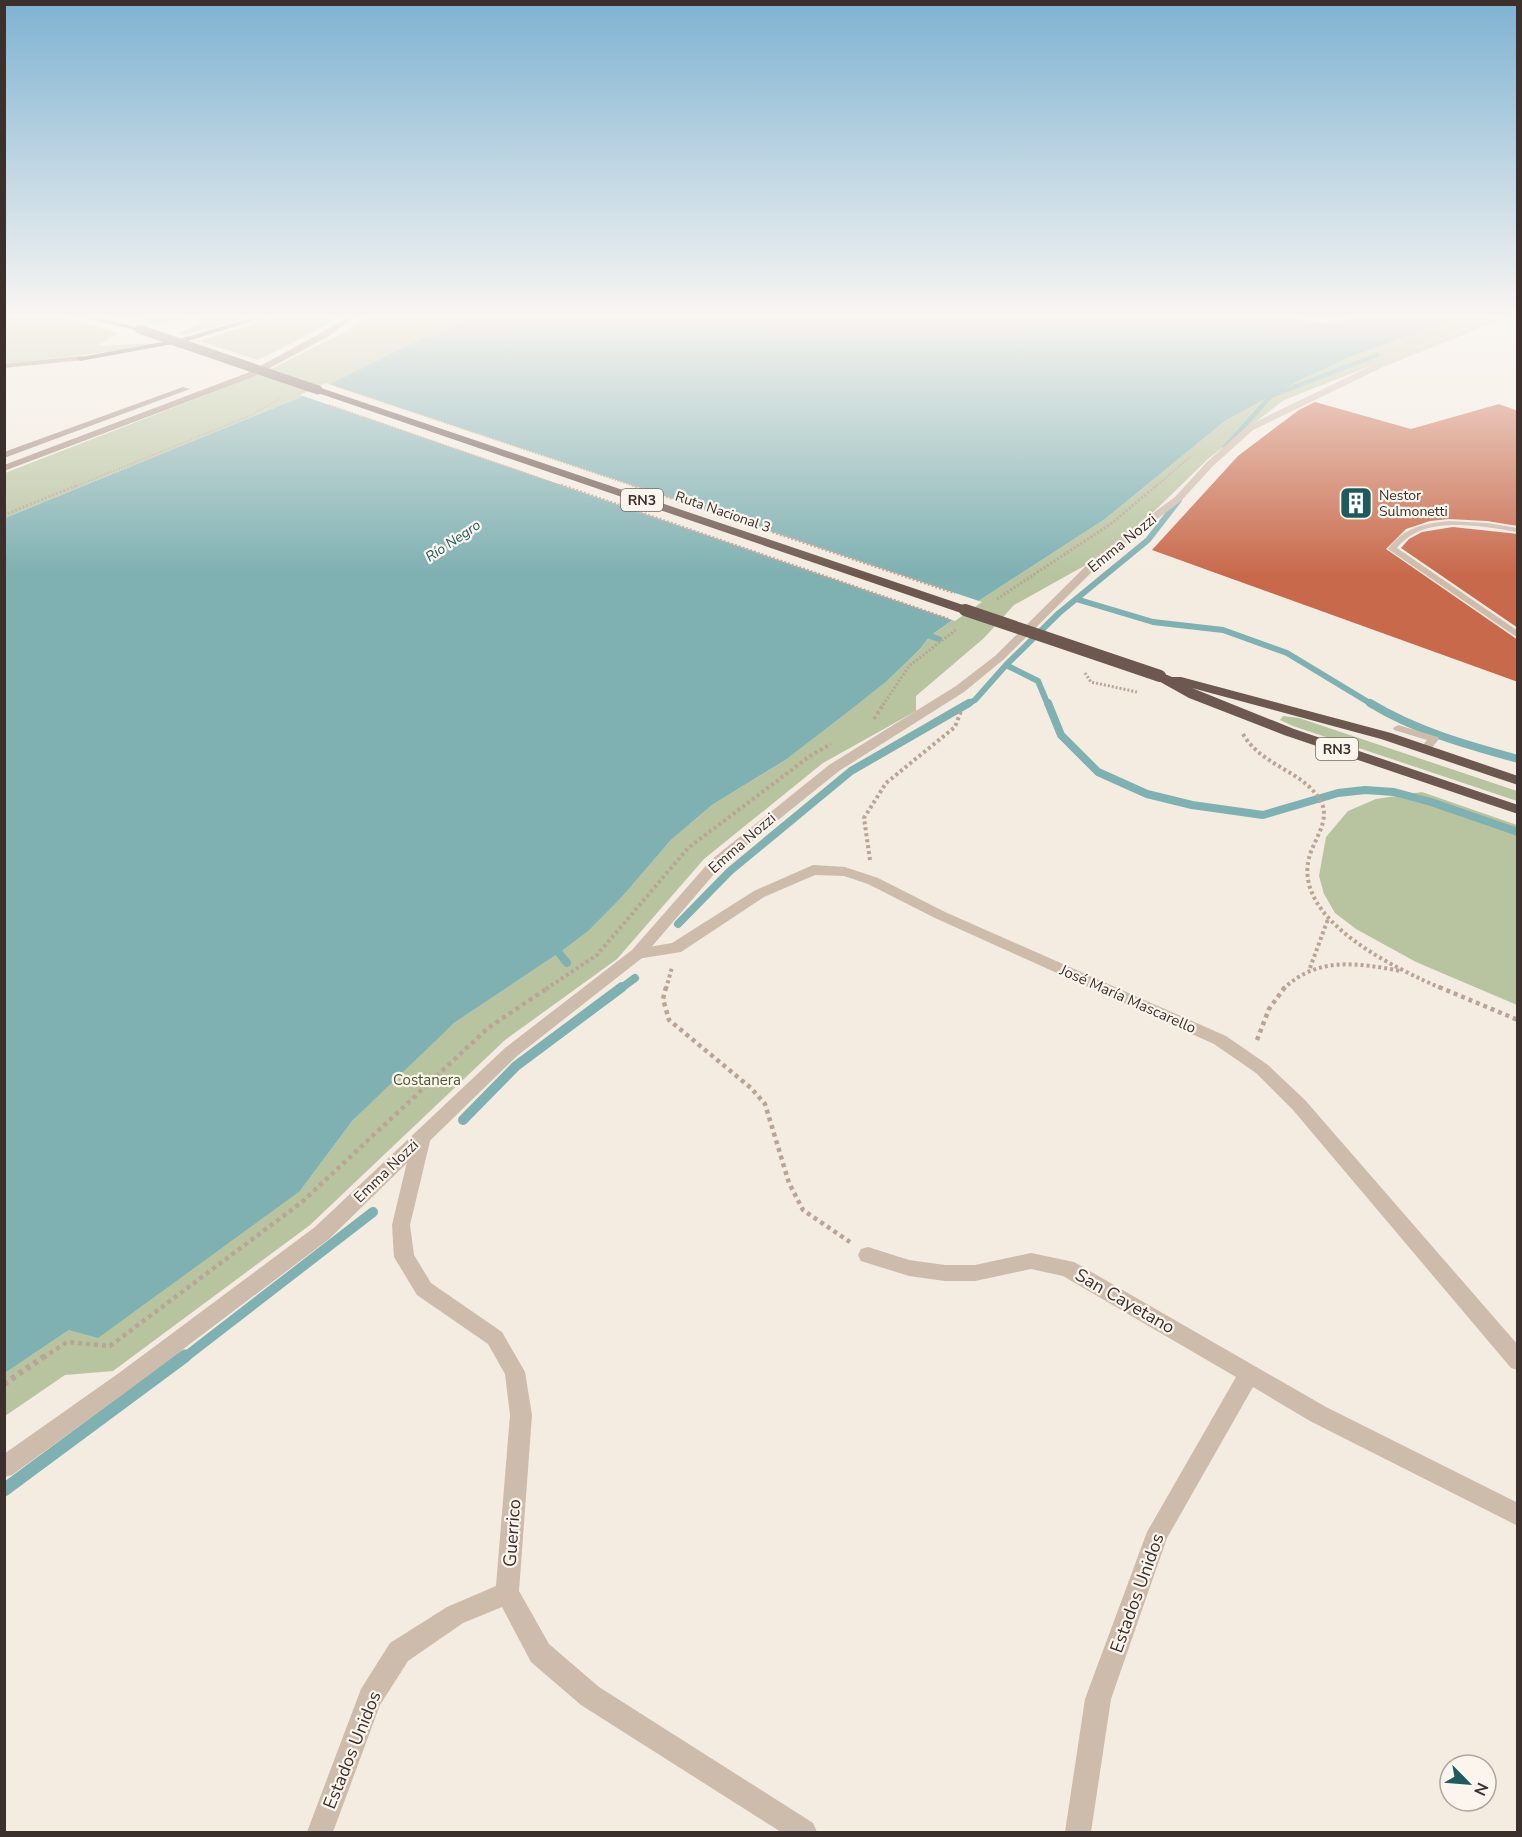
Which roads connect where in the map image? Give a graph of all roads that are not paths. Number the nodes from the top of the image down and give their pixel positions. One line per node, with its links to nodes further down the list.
1 (145, 404): 5 (main road)
2 (175, 404): 6 (main road)
3 (359, 404): 9 (highway, Ruta Nacional 3 / RN3, bridge)
4 (1300, 404): 14 (street, Emma Nozzi)
5 (4, 455)
6 (4, 468)
7 (1518, 530): 8 (lane)
8 (1518, 635)
9 (1160, 676): 11 (highway, RN3); 13 (highway, RN3)
10 (1398, 728): 11 (lane)
11 (1425, 749): 12 (highway, RN3)
12 (1518, 780)
13 (1518, 810)
14 (637, 954): 15 (street, Emma Nozzi); 17 (street, José María Mascarello)
15 (422, 1137): 19 (street, Emma Nozzi); 21 (street, Guerrico)
16 (868, 1254): 18 (street, San Cayetano)
17 (1518, 1361)
18 (1250, 1373): 20 (street, San Cayetano); 24 (street, Estados Unidos)
19 (4, 1467)
20 (1518, 1515)
21 (507, 1593): 22 (street, Estados Unidos); 23 (street)
22 (320, 1833)
23 (804, 1833)
24 (1078, 1833)

